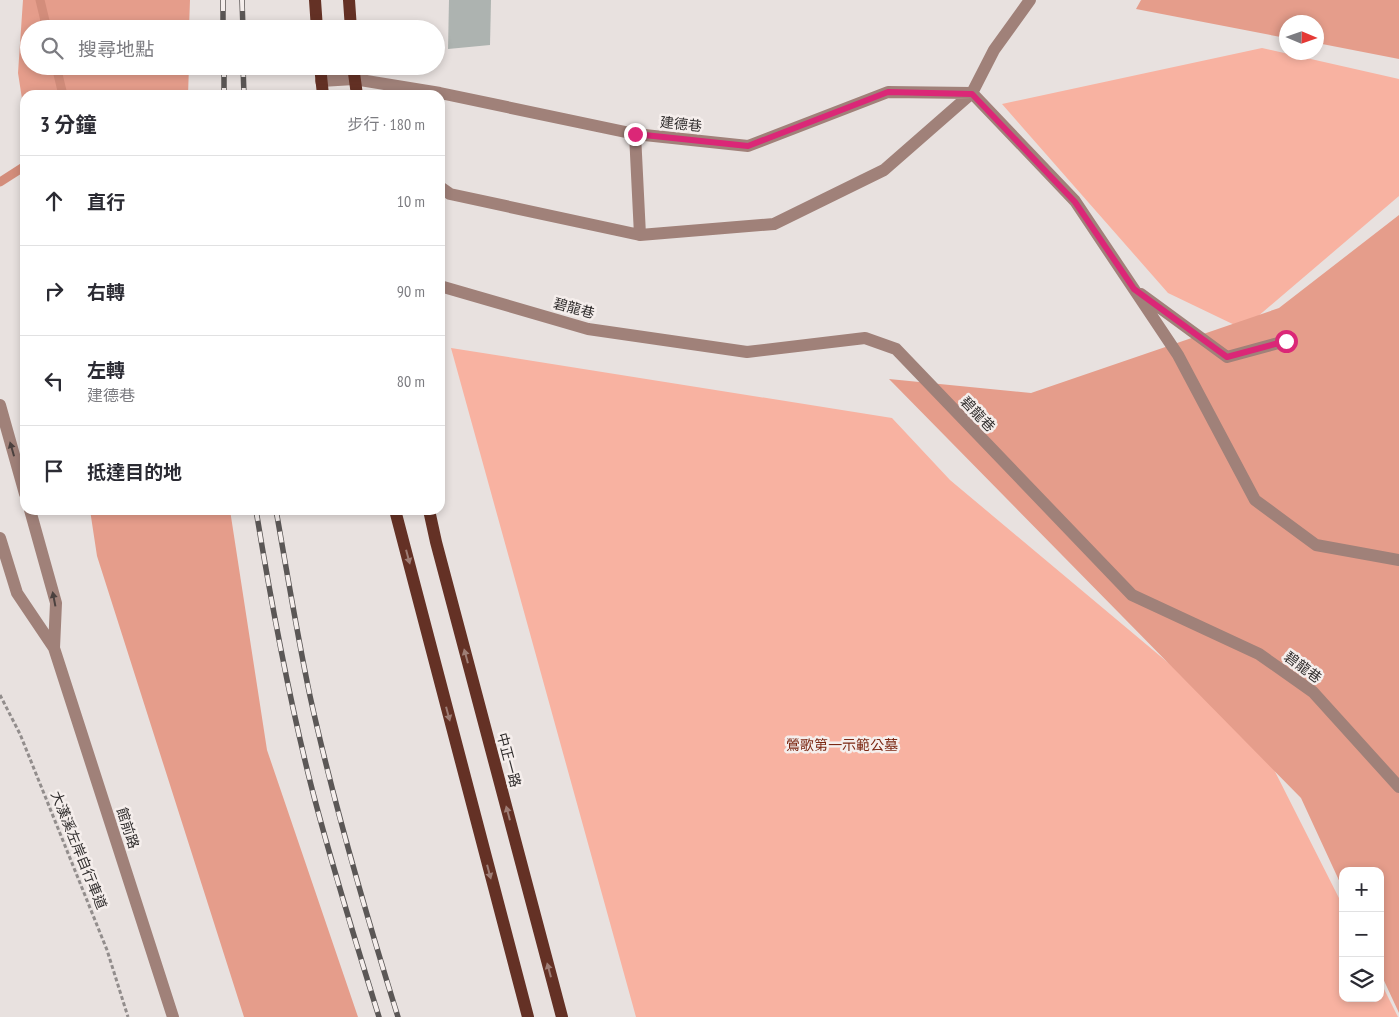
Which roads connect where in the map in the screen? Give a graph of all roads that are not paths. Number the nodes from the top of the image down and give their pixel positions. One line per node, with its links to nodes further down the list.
1 (315, 0): 4 (main road)
2 (349, 0): 5 (main road)
3 (1030, 0): 14 (street)
4 (316, 20)
5 (350, 20)
6 (321, 75): 10 (main road)
7 (346, 75): 10 (street, 建德巷)
8 (354, 75): 12 (main road)
9 (362, 75): 13 (street, 建德巷)
10 (321, 81): 11 (main road)
11 (322, 90)
12 (356, 90)
13 (424, 90)
14 (972, 94): 16 (street, 建德巷); 18 (street); 20 (street)
15 (445, 95): 16 (street, 建德巷)
16 (635, 134): 18 (street)
17 (445, 190): 18 (street)
18 (640, 235)
19 (445, 287): 30 (street, 碧龍巷)
20 (1134, 289): 21 (street); 28 (street)
21 (1286, 341)
22 (0, 405): 23 (street, one-way to 22)
23 (20, 476)
24 (31, 515): 29 (street, 館前路, one-way to 24)
25 (396, 515): 32 (main road, one-way to 32)
26 (430, 515): 33 (main road, 中正一路, one-way to 26)
27 (0, 538): 29 (street, 館前路)
28 (1399, 560)
29 (54, 648): 31 (street, 館前路)
30 (1399, 786)
31 (173, 1017)
32 (528, 1017)
33 (562, 1017)

